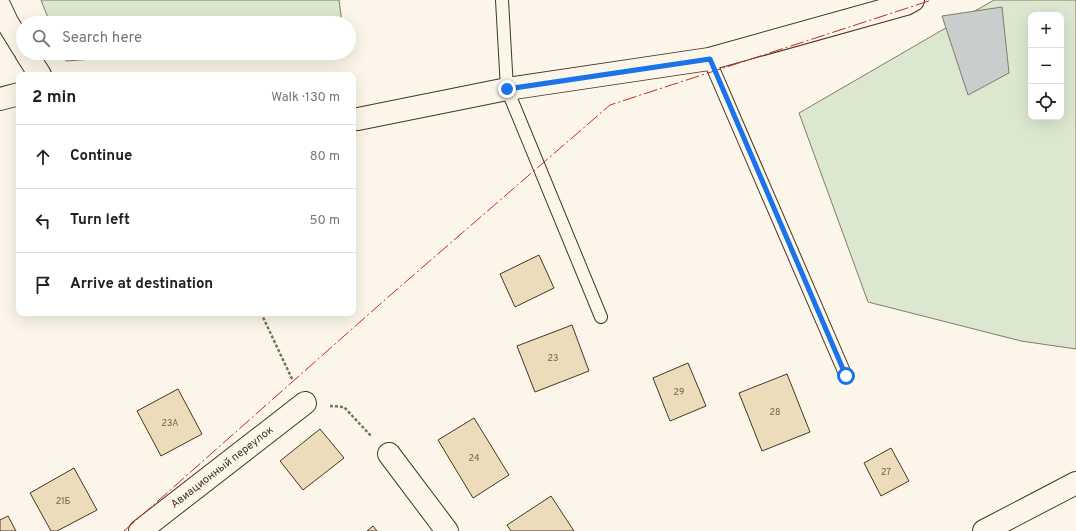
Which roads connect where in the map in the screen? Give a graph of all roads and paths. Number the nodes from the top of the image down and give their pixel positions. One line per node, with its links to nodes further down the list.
1 (502, 0): 8 (lane)
2 (913, 0): 5 (street)
3 (0, 7): 4 (street)
4 (16, 37)
5 (710, 59): 8 (street); 13 (lane)
6 (30, 60): 7 (street)
7 (38, 72)
8 (507, 89): 11 (street); 12 (lane)
9 (16, 95): 10 (street)
10 (0, 99)
11 (356, 119)
12 (601, 317)
13 (846, 376)
14 (305, 403): 17 (street, Авиационный переулок)
15 (389, 454): 18 (street)
16 (1076, 483): 19 (street)
17 (140, 531)
18 (447, 531)
19 (984, 531)

